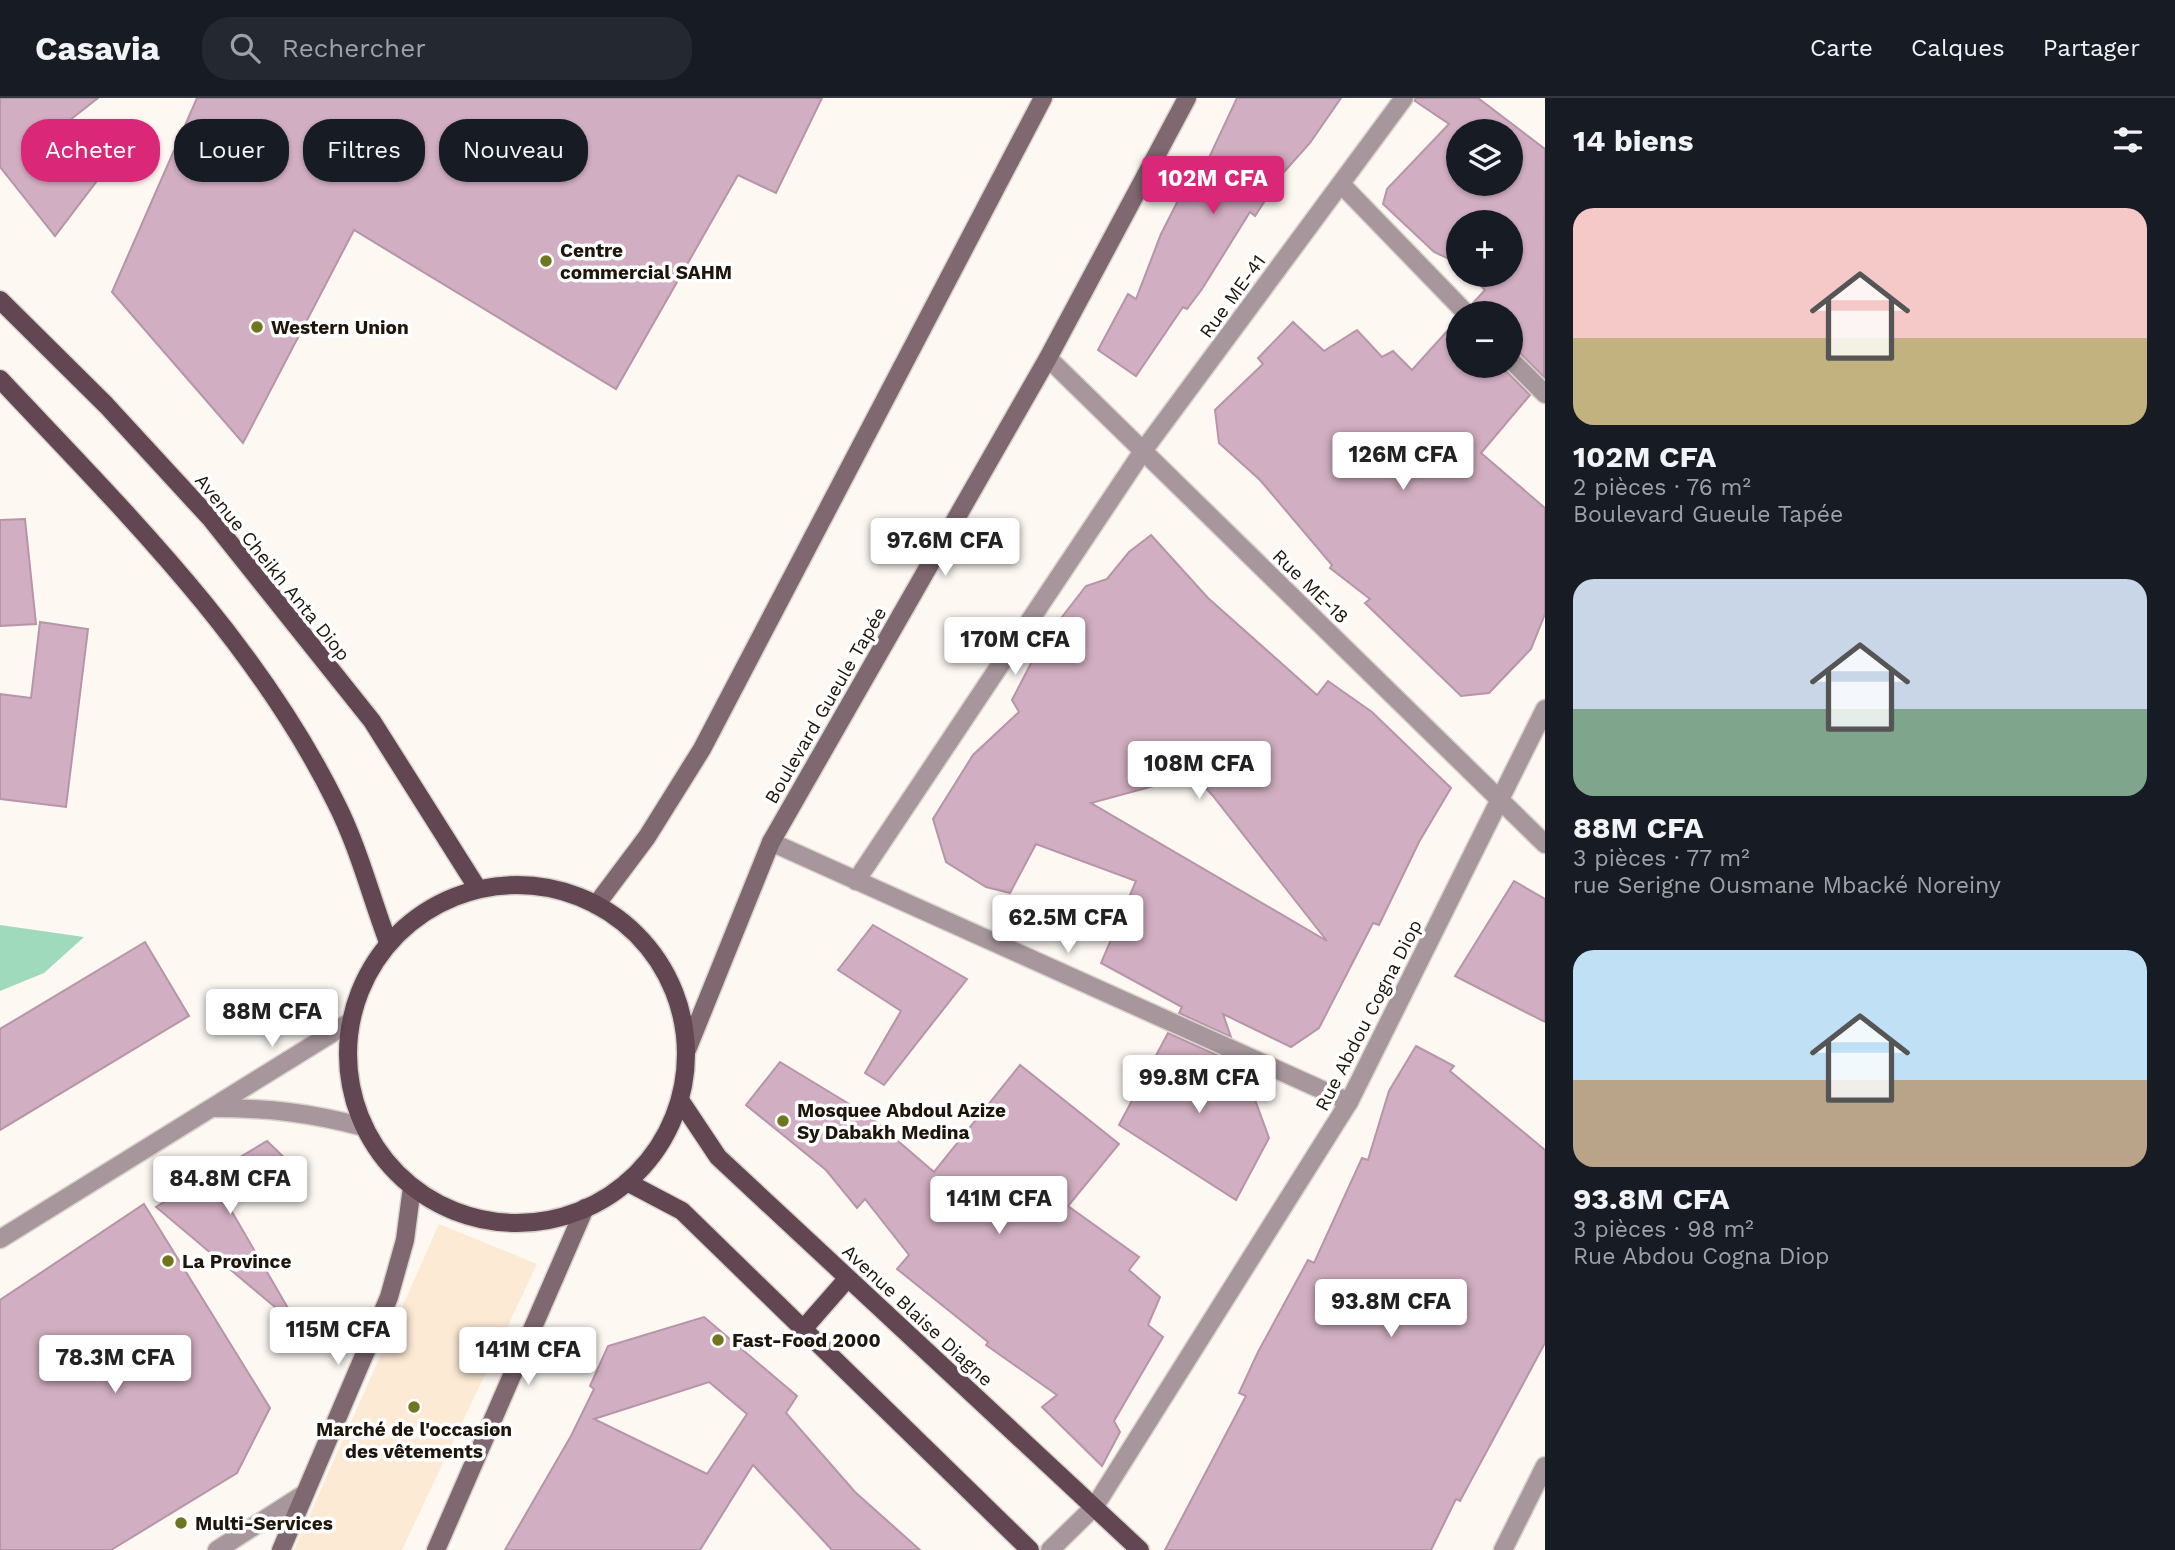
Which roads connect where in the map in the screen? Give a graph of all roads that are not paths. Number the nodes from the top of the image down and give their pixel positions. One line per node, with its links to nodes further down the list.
1 (1042, 98): 18 (street)
2 (1186, 98): 7 (street, Boulevard Gueule Tapée)
3 (1404, 98): 4 (street, Rue ME-41)
4 (1341, 184): 6 (street); 11 (street, Rue ME-41)
5 (0, 300): 17 (main road, Avenue Cheikh Anta Diop)
6 (1454, 301)
7 (1048, 358): 11 (street, Rue ME-18); 14 (street, Boulevard Gueule Tapée)
8 (1523, 372): 10 (street)
9 (0, 379): 19 (main road)
10 (1545, 394)
11 (1143, 451): 13 (street, Rue ME-18); 16 (street, Rue ME-41)
12 (1545, 709): 13 (street, Rue Abdou Cogna Diop)
13 (1500, 801): 15 (street, Rue ME-18); 23 (street, Rue Abdou Cogna Diop)
14 (771, 842): 16 (street); 21 (street, Boulevard Gueule Tapée)
15 (1545, 844)
16 (856, 881): 23 (street)
17 (478, 889): 18 (main road); 19 (main road)
18 (596, 905): 21 (main road)
19 (388, 943): 20 (main road)
20 (350, 1022): 24 (street); 25 (main road)
21 (687, 1050): 22 (main road)
22 (680, 1100): 26 (main road); 30 (main road, Avenue Blaise Diagne)
23 (1349, 1102): 34 (street, Rue Abdou Cogna Diop)
24 (214, 1108): 25 (street); 29 (street)
25 (364, 1127): 27 (main road)
26 (627, 1182): 28 (main road); 31 (main road)
27 (412, 1187): 28 (main road); 33 (street)
28 (585, 1208): 37 (street)
29 (0, 1239)
30 (847, 1279): 31 (main road); 34 (main road, Avenue Blaise Diagne)
31 (805, 1327): 38 (main road)
32 (1545, 1466): 41 (street)
33 (304, 1494): 35 (street); 36 (street)
34 (1095, 1506): 39 (street, Rue Abdou Cogna Diop); 40 (main road, Avenue Blaise Diagne)
35 (217, 1550)
36 (281, 1550)
37 (436, 1550)
38 (1030, 1550)
39 (1050, 1550)
40 (1140, 1550)
41 (1503, 1550)

